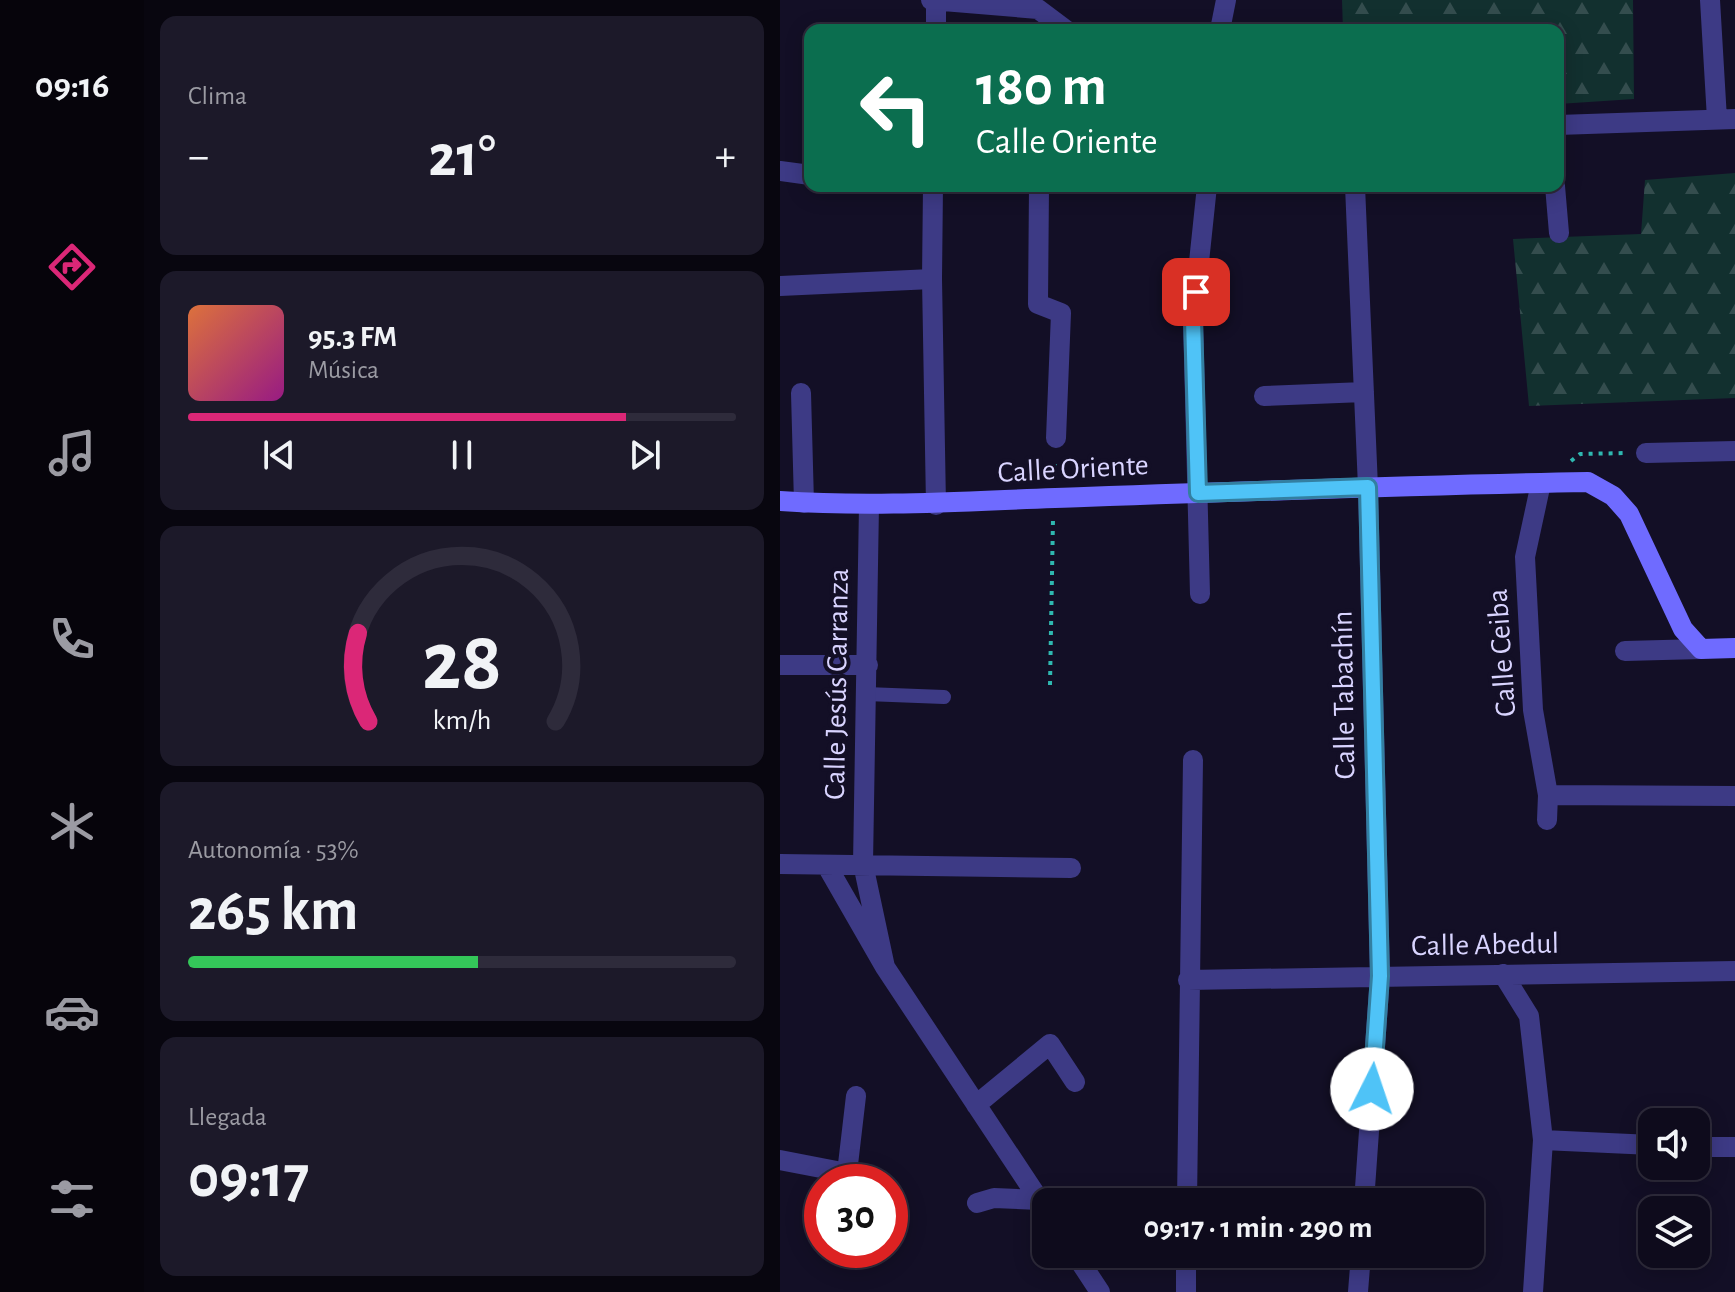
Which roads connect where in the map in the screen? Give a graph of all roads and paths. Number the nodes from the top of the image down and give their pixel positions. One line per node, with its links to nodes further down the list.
1 (934, 0): 4 (street); 5 (street)
2 (1226, 0): 7 (street)
3 (1710, 0): 8 (street)
4 (1038, 13): 6 (street)
5 (936, 24)
6 (1056, 24)
7 (1221, 24)
8 (1726, 119): 9 (street)
9 (1564, 125)
10 (780, 171): 11 (street)
11 (804, 174)
12 (933, 192): 18 (street)
13 (1039, 192): 23 (street)
14 (1206, 192): 28 (street)
15 (1355, 192): 20 (street, Calle Tabachín)
16 (1556, 192): 17 (street)
17 (1559, 233)
18 (932, 279): 19 (street); 33 (street)
19 (780, 286)
20 (1364, 392): 22 (street); 27 (street, Calle Tabachín)
21 (801, 393): 31 (street)
22 (1264, 396)
23 (1056, 438): 29 (path)
24 (1735, 451): 25 (street)
25 (1646, 453)
26 (1541, 483): 27 (main road, Calle Oriente); 36 (main road, Calle Oriente); 44 (street, Calle Ceiba)
27 (1368, 487): 28 (main road, Calle Oriente); 54 (street, Calle Tabachín)
28 (1198, 493): 29 (main road, Calle Oriente); 34 (street)
29 (1053, 498): 33 (main road, Calle Oriente); 40 (path)
30 (780, 501): 31 (main road, Calle Oriente)
31 (804, 503): 32 (main road, Calle Oriente)
32 (869, 505): 33 (main road, Calle Oriente); 39 (street, Calle Jesús Carranza)
33 (936, 505)
34 (1200, 594)
35 (1735, 648): 36 (main road)
36 (1701, 649): 37 (street)
37 (1625, 651)
38 (780, 665): 39 (street)
39 (868, 665): 41 (street, Calle Jesús Carranza)
40 (1050, 685)
41 (866, 694): 42 (street); 48 (street, Calle Jesús Carranza)
42 (944, 697)
43 (1193, 760): 55 (street)
44 (1548, 795): 45 (street); 46 (street, Calle Ceiba)
45 (1735, 796)
46 (1547, 820)
47 (780, 864): 49 (street)
48 (863, 864): 49 (street); 50 (street); 51 (street, Calle Jesús Carranza)
49 (827, 866): 51 (street)
50 (1071, 868)
51 (885, 967): 58 (street)
52 (1735, 971): 53 (street, Calle Abedul)
53 (1503, 974): 54 (street, Calle Abedul); 59 (street)
54 (1380, 976): 55 (street, Calle Abedul); 65 (street, Calle Tabachín)
55 (1188, 980): 64 (street)
56 (1075, 1082): 58 (street)
57 (856, 1096): 63 (street)
58 (976, 1105): 66 (street)
59 (1543, 1140): 60 (street); 75 (street)
60 (1638, 1144)
61 (1710, 1147): 62 (street)
62 (1735, 1147)
63 (780, 1160)
64 (1187, 1188)
65 (1365, 1188)
66 (1032, 1189)
67 (977, 1203): 68 (street)
68 (1032, 1203)
69 (1084, 1268): 72 (street)
70 (1186, 1268): 73 (street)
71 (1360, 1268): 74 (street)
72 (1100, 1292)
73 (1186, 1292)
74 (1358, 1292)
75 (1533, 1292)

